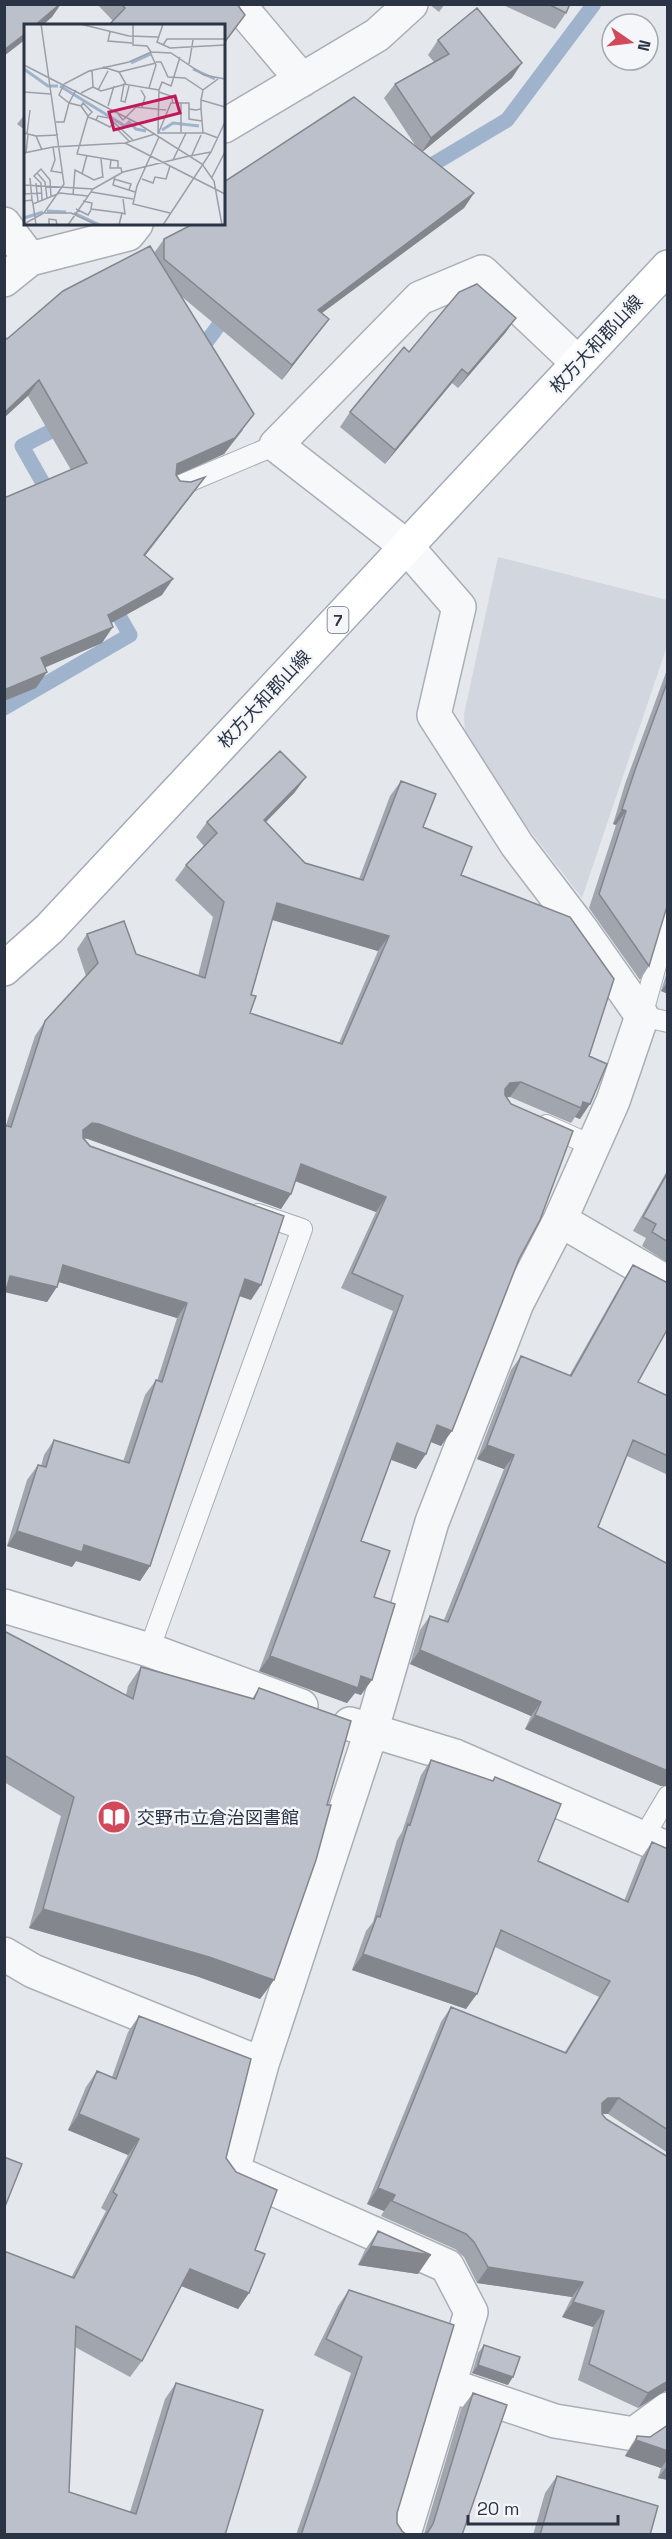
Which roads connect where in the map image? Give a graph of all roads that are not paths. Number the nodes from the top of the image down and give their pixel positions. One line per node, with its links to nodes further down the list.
1 (238, 4): 3 (street)
2 (411, 4): 3 (street)
3 (302, 80): 4 (street)
4 (225, 125)
5 (4, 224): 7 (street)
6 (135, 225): 7 (street)
7 (30, 259): 9 (street)
8 (668, 267): 10 (main road, 枚方大和郡山線 / 7)
9 (4, 280)
10 (578, 363): 11 (street); 13 (main road, 枚方大和郡山線 / 7)
11 (276, 446): 12 (lane); 13 (street)
12 (176, 487)
13 (406, 546): 15 (main road, 枚方大和郡山線 / 7); 16 (street)
14 (668, 922): 16 (lane)
15 (4, 969)
16 (655, 1019): 18 (street)
17 (528, 1118): 18 (lane)
18 (593, 1146): 20 (street)
19 (237, 1206): 23 (lane)
20 (560, 1220): 21 (street); 24 (street)
21 (668, 1283)
22 (4, 1606): 23 (street)
23 (149, 1650): 24 (street)
24 (371, 1732): 26 (street); 28 (street)
25 (668, 1796): 26 (lane)
26 (655, 1844)
27 (4, 1954): 28 (street)
28 (262, 2064): 29 (street)
29 (449, 2385): 30 (street); 31 (street)
30 (668, 2409)
31 (404, 2535)

